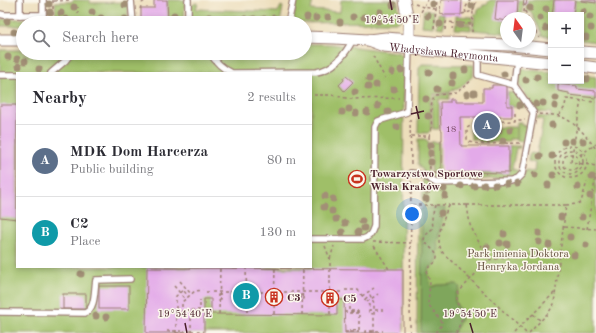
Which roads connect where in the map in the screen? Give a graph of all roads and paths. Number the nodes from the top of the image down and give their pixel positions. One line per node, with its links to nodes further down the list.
1 (20, 0): 21 (lane)
2 (43, 0): 21 (lane)
3 (53, 0): 4 (path); 22 (path)
4 (71, 0)
5 (131, 0): 23 (lane)
6 (188, 0): 24 (lane)
7 (293, 0): 25 (lane)
8 (428, 0): 14 (path)
9 (437, 0): 15 (path)
10 (470, 0): 18 (path)
11 (477, 0): 17 (path)
12 (407, 1): 14 (path); 39 (street)
13 (525, 5): 16 (path)
14 (423, 7): 15 (path); 26 (path)
15 (436, 8): 29 (path)
16 (524, 10)
17 (473, 11): 18 (path); 28 (path)
18 (466, 13): 20 (path)
19 (0, 14): 21 (lane)
20 (462, 14)
21 (20, 15)
22 (53, 16)
23 (132, 16)
24 (188, 16)
25 (290, 16)
26 (417, 19)
27 (453, 23): 28 (path); 30 (path); 31 (path)
28 (472, 24): 32 (path)
29 (434, 29)
30 (445, 30)
31 (452, 30)
32 (472, 32)
33 (536, 32): 35 (path)
34 (312, 38): 36 (street, Władysława Reymonta)
35 (539, 38)
36 (353, 39): 39 (street, Władysława Reymonta); 56 (lane)
37 (0, 40): 38 (street)
38 (16, 40)
39 (409, 44): 40 (street, Władysława Reymonta); 47 (street, Władysława Reymonta); 63 (lane)
40 (500, 45)
41 (521, 48): 50 (street)
42 (536, 48): 43 (street, Władysława Reymonta)
43 (548, 49)
44 (584, 52): 45 (street)
45 (596, 53)
46 (373, 56): 60 (path)
47 (478, 56): 50 (street, Władysława Reymonta); 59 (lane)
48 (65, 60): 54 (lane)
49 (216, 60): 55 (lane)
50 (518, 60): 51 (street, Władysława Reymonta); 61 (lane)
51 (548, 63)
52 (584, 66): 53 (street)
53 (596, 68)
54 (52, 72)
55 (230, 72)
56 (312, 72)
57 (0, 75): 58 (lane)
58 (16, 75)
59 (478, 75): 61 (lane); 74 (path)
60 (385, 78)
61 (514, 85): 67 (lane)
62 (314, 95): 63 (path)
63 (407, 98): 68 (lane)
64 (581, 100): 65 (path); 69 (path); 72 (path)
65 (596, 102)
66 (515, 113): 70 (path)
67 (533, 113): 69 (path); 92 (lane)
68 (408, 114): 73 (path); 102 (lane)
69 (558, 116): 72 (path)
70 (515, 120): 71 (path); 75 (path)
71 (520, 120)
72 (577, 126): 77 (path); 78 (path)
73 (411, 136): 74 (path); 88 (path)
74 (429, 136): 92 (path)
75 (520, 143)
76 (596, 144): 78 (path)
77 (573, 146): 80 (path); 81 (path); 86 (path)
78 (594, 146): 79 (path); 81 (path)
79 (596, 149)
80 (572, 150): 82 (path); 83 (path); 85 (path)
81 (584, 152): 83 (path); 86 (path)
82 (572, 154): 84 (path); 84 (path); 84 (path)
83 (580, 155): 85 (path)
84 (578, 163): 85 (path)
85 (582, 164): 86 (path)
86 (587, 165): 87 (path)
87 (596, 166)
88 (411, 173): 92 (lane); 94 (path)
89 (439, 173): 90 (path)
90 (459, 174)
91 (596, 175): 100 (path)
92 (429, 180)
93 (587, 182): 95 (path)
94 (411, 204): 96 (path); 183 (path)
95 (566, 204): 97 (path); 99 (path)
96 (435, 205): 98 (path); 184 (path)
97 (467, 205): 98 (path); 108 (path)
98 (450, 206): 120 (path)
99 (564, 227): 100 (path); 106 (path)
100 (587, 229): 101 (path)
101 (596, 229)
102 (312, 239)
103 (325, 242): 107 (path)
104 (334, 242): 107 (path)
105 (374, 246): 113 (path)
106 (560, 253): 108 (path); 133 (path)
107 (330, 259): 131 (path)
108 (488, 260): 120 (path)
109 (220, 268): 126 (path)
110 (246, 268): 127 (path)
111 (275, 268): 128 (path)
112 (303, 268): 130 (path)
113 (389, 269)
114 (130, 279): 156 (lane)
115 (220, 279): 140 (path)
116 (246, 279): 141 (path)
117 (274, 279): 138 (path)
118 (302, 279): 142 (path)
119 (330, 279): 143 (path)
120 (470, 279): 170 (path); 185 (path)
121 (180, 281): 134 (path)
122 (174, 286): 139 (path)
123 (374, 288): 136 (path)
124 (203, 290): 134 (path)
125 (346, 290): 136 (path)
126 (220, 291): 127 (path); 129 (path); 140 (path)
127 (246, 291): 128 (path); 141 (path)
128 (274, 291): 130 (path); 138 (path)
129 (206, 292)
130 (302, 292): 131 (path); 142 (path)
131 (330, 292): 132 (path); 143 (path)
132 (343, 292)
133 (555, 292): 166 (path); 169 (path)
134 (191, 294): 137 (path)
135 (378, 294): 147 (path)
136 (362, 296): 144 (path)
137 (188, 297): 139 (path); 159 (path)
138 (274, 298): 164 (path)
139 (185, 299): 151 (path)
140 (220, 299): 162 (path)
141 (246, 299): 163 (path)
142 (302, 299): 167 (path)
143 (330, 299): 168 (path)
144 (365, 299): 147 (path); 161 (path)
145 (200, 300): 152 (path)
146 (349, 301): 153 (path)
147 (367, 302): 155 (path)
148 (164, 310): 151 (path)
149 (191, 310): 152 (path)
150 (383, 310): 155 (path)
151 (182, 311): 159 (path)
152 (200, 311): 157 (path); 160 (path); 173 (path)
153 (349, 311): 154 (path); 158 (path); 165 (path); 177 (path)
154 (358, 311)
155 (368, 311): 161 (path)
156 (0, 312)
157 (204, 312)
158 (344, 312)
159 (176, 313): 178 (path)
160 (191, 313)
161 (374, 313): 182 (path)
162 (219, 314)
163 (247, 314)
164 (274, 314)
165 (358, 314)
166 (533, 314): 169 (path); 170 (path)
167 (302, 315)
168 (330, 315)
169 (541, 321): 187 (path)
170 (520, 327): 186 (path); 187 (path)
171 (167, 331): 179 (path)
172 (383, 331): 181 (path)
173 (190, 332): 180 (path)
174 (204, 332): 180 (path)
175 (345, 332): 176 (path)
176 (350, 332): 177 (path)
177 (359, 332)
178 (176, 333): 179 (path)
179 (185, 333)
180 (199, 333)
181 (365, 333): 182 (path)
182 (374, 333)
183 (410, 333)
184 (436, 333)
185 (456, 333)
186 (514, 333)
187 (528, 333)

